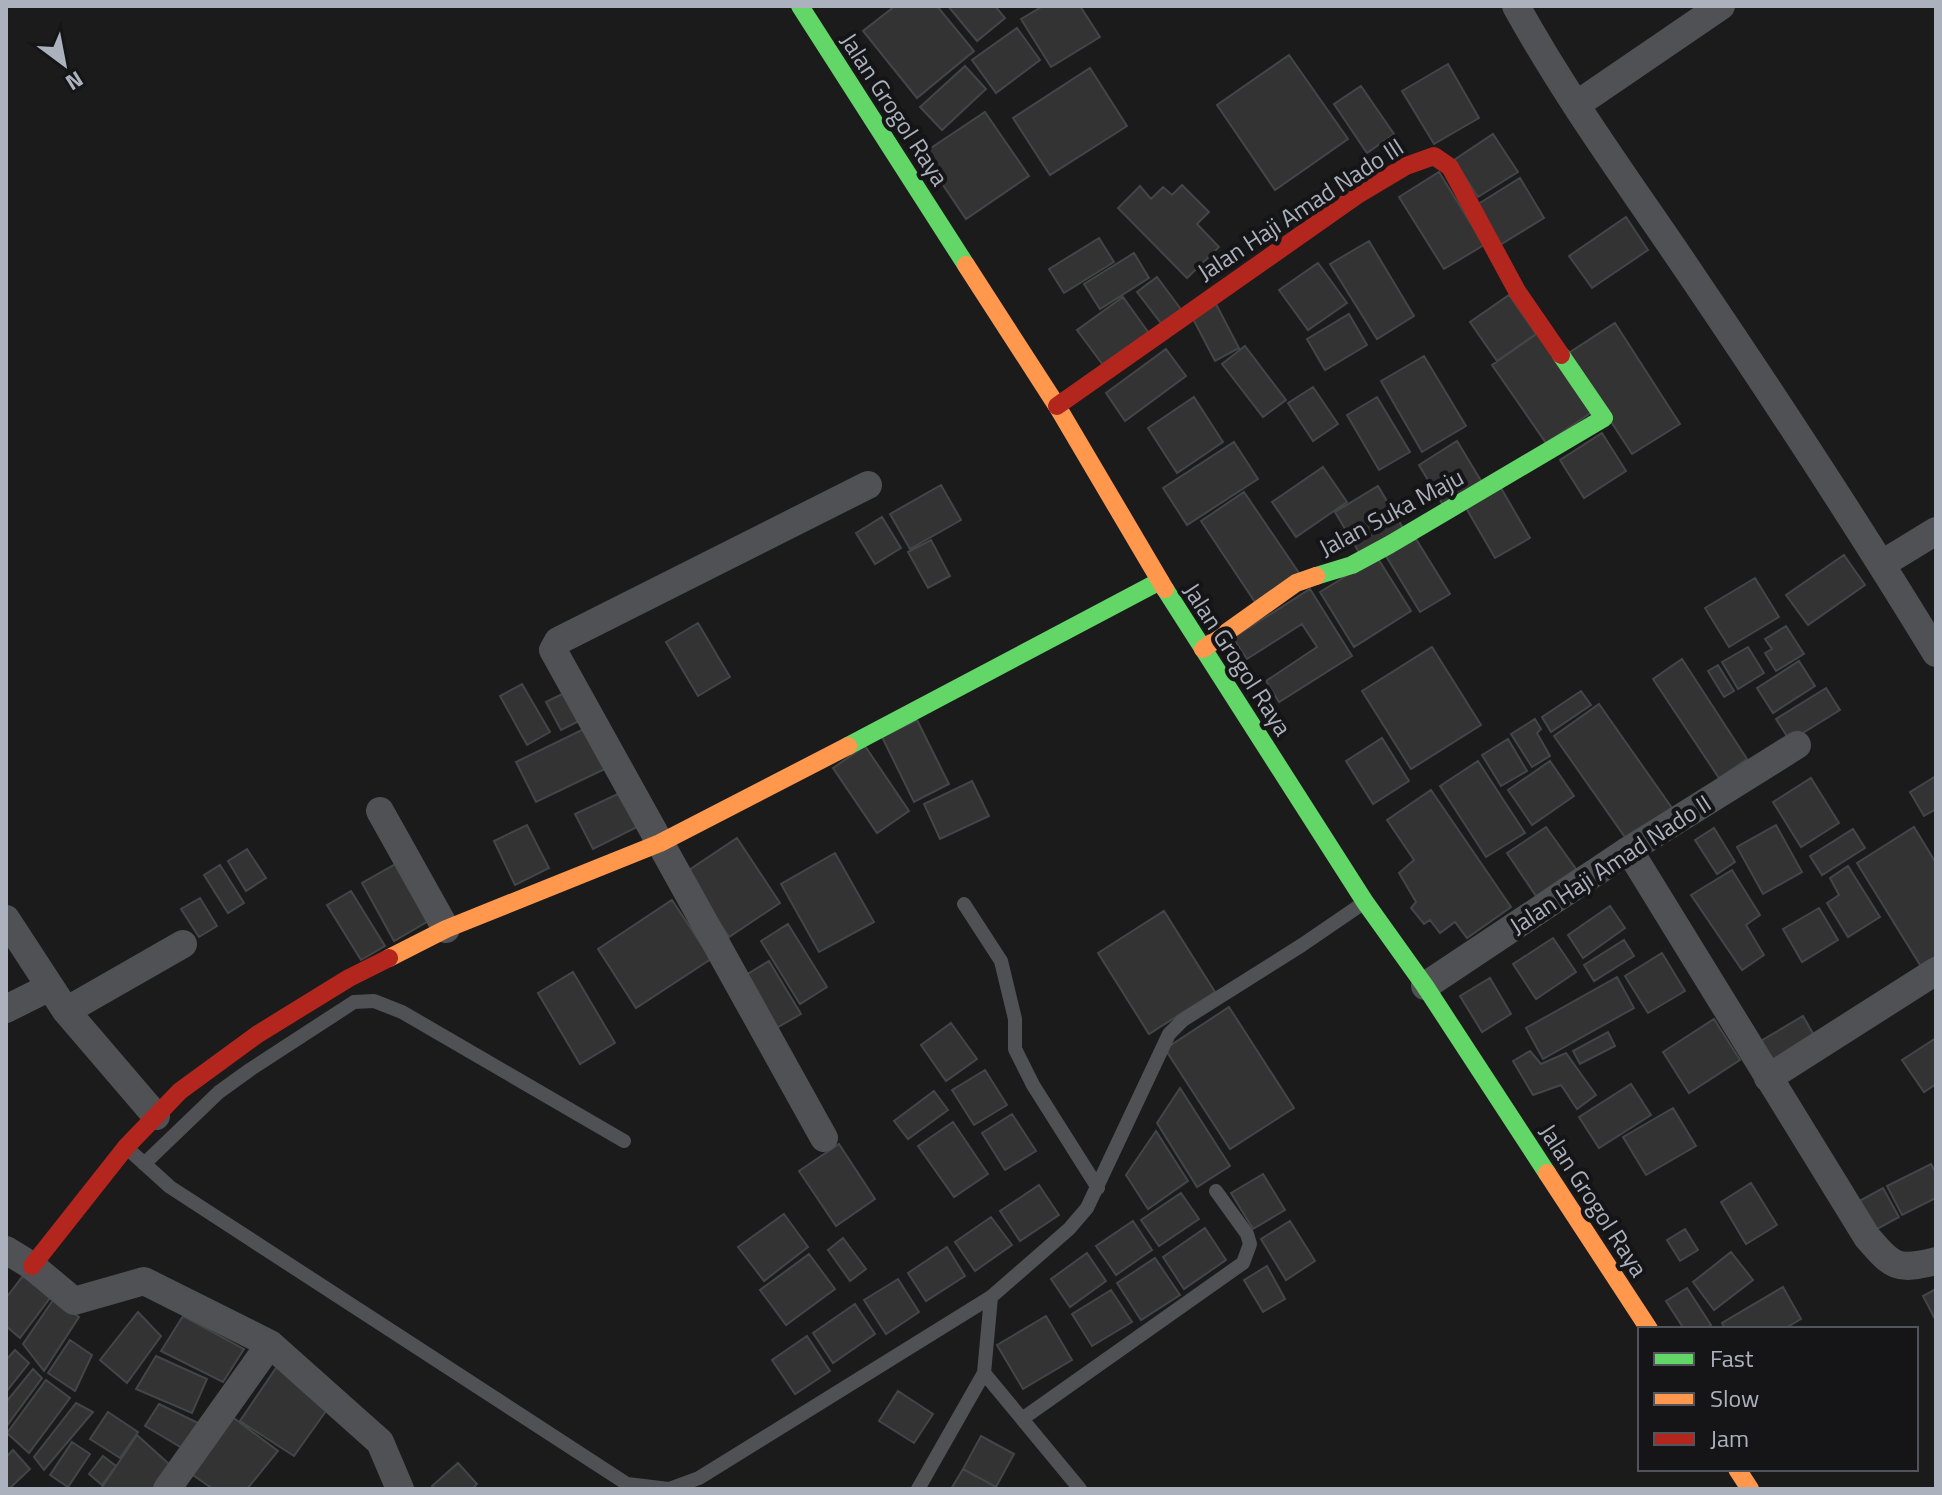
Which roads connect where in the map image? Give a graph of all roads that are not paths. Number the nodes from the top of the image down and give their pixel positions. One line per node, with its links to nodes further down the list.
1 (800, 6): 5 (street, Jalan Grogol Raya)
2 (1516, 6): 4 (street)
3 (1721, 6): 4 (street)
4 (1576, 105): 9 (street)
5 (1057, 406): 6 (street, Jalan Haji Amad Nado III); 10 (street, Jalan Grogol Raya)
6 (1604, 418): 11 (street, Jalan Suka Maju)
7 (868, 485): 15 (street)
8 (1936, 531): 9 (street)
9 (1882, 564): 12 (street)
10 (1160, 581): 11 (street, Jalan Grogol Raya); 15 (street)
11 (1203, 649): 17 (street, Jalan Grogol Raya)
12 (1936, 653)
13 (1797, 745): 16 (street, Jalan Haji Amad Nado II)
14 (380, 811): 20 (street)
15 (660, 843): 20 (street); 29 (street)
16 (1629, 850): 23 (street, Jalan Haji Amad Nado II); 27 (street)
17 (1365, 902): 23 (street, Jalan Grogol Raya); 33 (lane)
18 (964, 904): 33 (lane)
19 (6, 919): 24 (street)
20 (446, 929): 28 (street)
21 (183, 944): 26 (street)
22 (1936, 971): 27 (street)
23 (1425, 986): 39 (street, Jalan Grogol Raya)
24 (50, 987): 25 (street); 26 (street)
25 (6, 1009)
26 (66, 1011): 28 (street)
27 (1768, 1078): 36 (street)
28 (156, 1116): 31 (street)
29 (824, 1138)
30 (624, 1141): 32 (lane)
31 (126, 1147): 32 (lane); 37 (street)
32 (144, 1164): 38 (lane)
33 (1098, 1188): 38 (lane)
34 (1216, 1191): 42 (lane)
35 (6, 1250): 37 (street)
36 (1936, 1261)
37 (32, 1266): 40 (street)
38 (991, 1297): 41 (lane)
39 (1648, 1327)
40 (270, 1344): 44 (street); 45 (street)
41 (984, 1373): 42 (lane); 46 (lane)
42 (1022, 1419): 47 (lane)
43 (1738, 1471): 48 (street)
44 (167, 1489)
45 (400, 1489)
46 (918, 1489)
47 (1080, 1489)
48 (1750, 1489)

